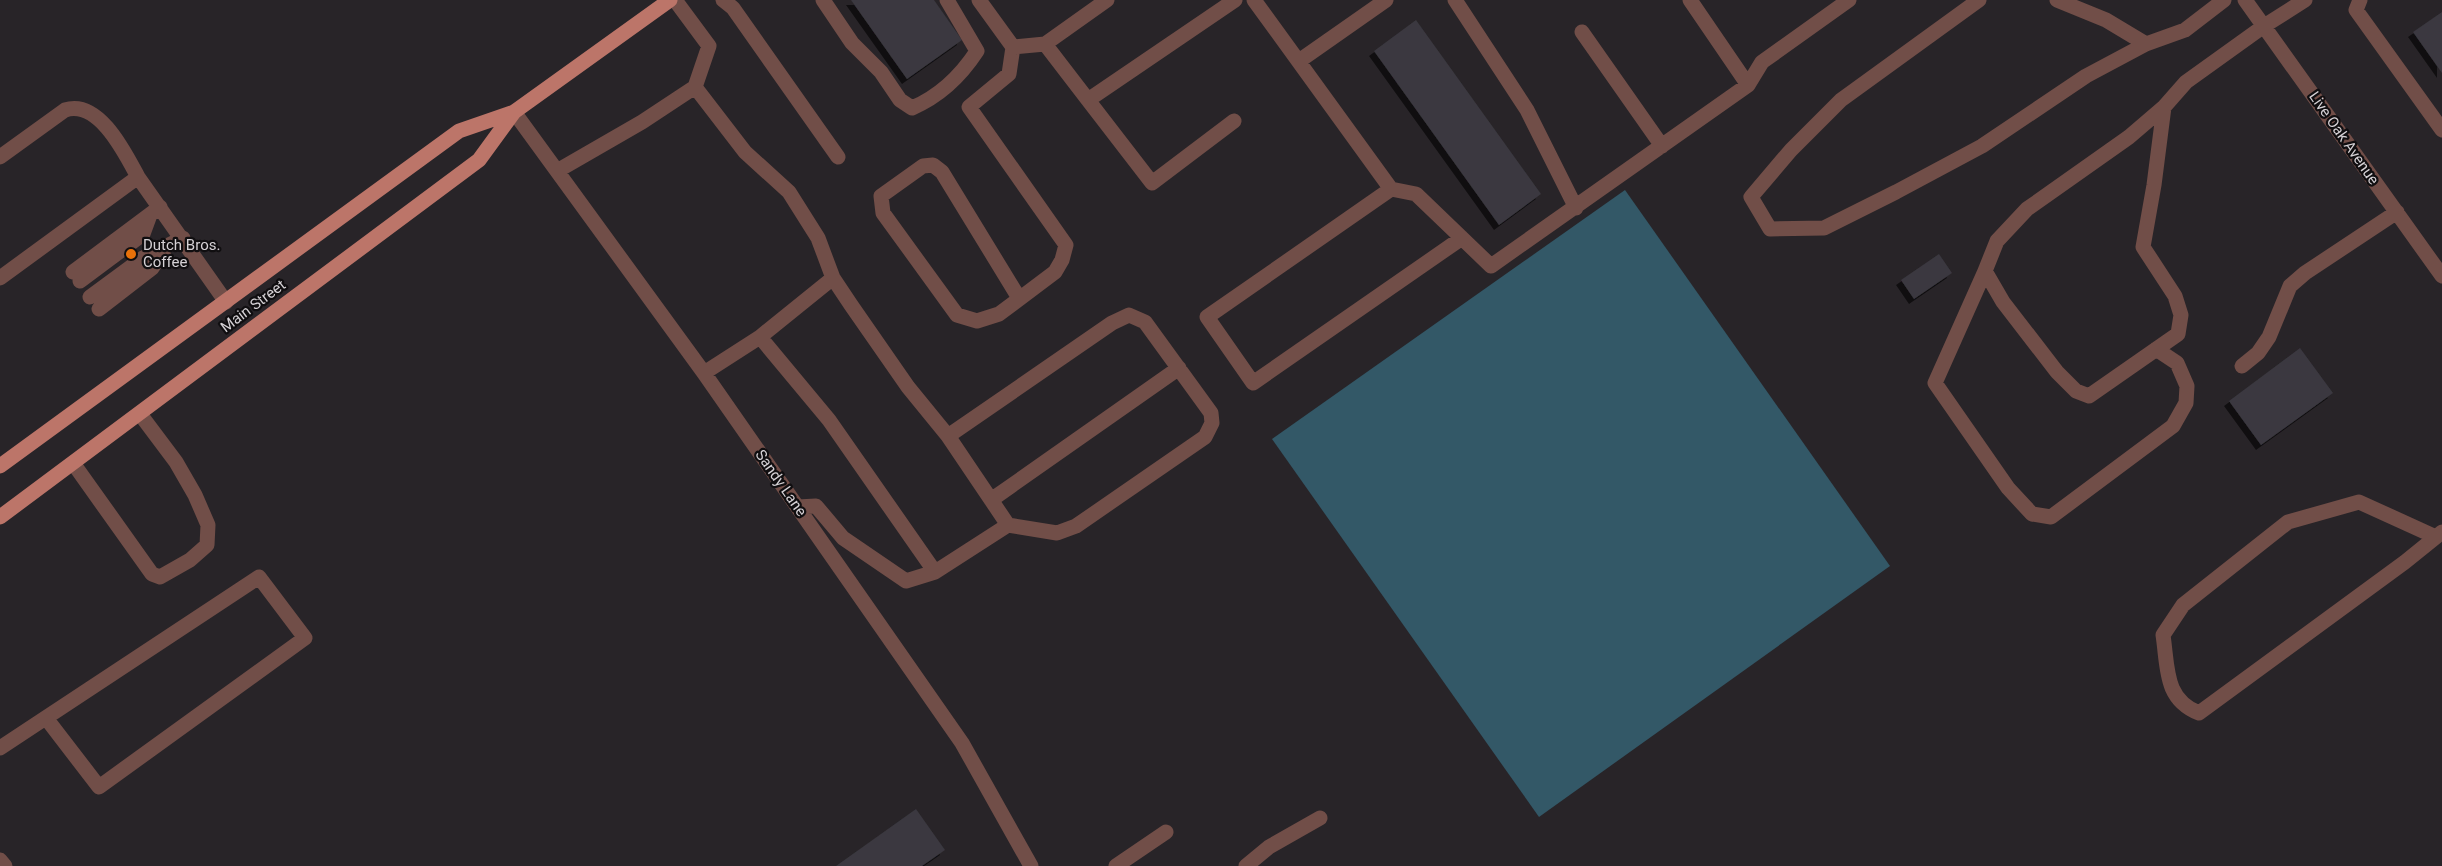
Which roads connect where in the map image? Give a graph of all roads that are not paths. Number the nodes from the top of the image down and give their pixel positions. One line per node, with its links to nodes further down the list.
1 (670, 0): 30 (main road, Main Street)
2 (675, 0): 27 (street)
3 (723, 0): 35 (street)
4 (823, 0): 5 (street)
5 (947, 0)
6 (979, 0): 24 (street)
7 (1107, 0): 22 (street)
8 (1235, 0): 28 (street)
9 (1254, 0): 25 (street)
10 (1386, 0): 25 (street)
11 (1455, 0): 39 (street)
12 (1690, 0): 26 (street)
13 (1849, 0): 26 (street)
14 (1979, 0): 23 (street)
15 (2057, 0): 23 (street)
16 (2224, 0): 23 (street)
17 (2246, 0): 20 (street, Live Oak Avenue)
18 (2305, 0): 20 (street)
19 (2360, 0): 32 (street)
20 (2264, 26): 29 (street); 41 (street, Live Oak Avenue)
21 (1582, 32): 33 (street)
22 (1045, 44): 24 (street); 28 (street)
23 (2145, 44)
24 (1013, 46): 49 (street)
25 (1299, 61): 38 (street)
26 (1748, 85): 33 (street)
27 (695, 87): 36 (street); 48 (street)
28 (1088, 100): 31 (street)
29 (2164, 107): 44 (street); 53 (street)
30 (514, 112): 36 (street, Sandy Lane); 50 (main road, Main Street); 57 (main road, Main Street)
31 (1234, 121)
32 (2442, 130)
33 (1662, 146): 39 (street)
34 (0, 157): 37 (street)
35 (838, 157)
36 (557, 171): 56 (street, Sandy Lane)
37 (138, 177): 40 (street); 47 (street)
38 (1391, 189): 43 (street); 43 (street)
39 (1576, 208): 43 (street)
40 (155, 211): 42 (street); 46 (street)
41 (2397, 212): 45 (street, Live Oak Avenue); 54 (street)
42 (183, 238): 50 (street); 51 (street)
43 (1462, 238)
44 (1985, 271): 53 (street); 53 (street)
45 (2442, 276)
46 (77, 277)
47 (0, 278)
48 (833, 278): 52 (street); 58 (street)
49 (1019, 298): 49 (street)
50 (226, 302): 60 (main road, Main Street)
51 (95, 303)
52 (760, 338): 56 (street); 66 (street)
53 (2156, 349)
54 (2242, 366)
55 (1179, 368): 58 (street); 61 (street); 64 (street)
56 (704, 373): 62 (street, Sandy Lane)
57 (140, 414): 59 (main road, Main Street); 59 (street)
58 (948, 436): 61 (street)
59 (73, 463): 63 (main road, Main Street)
60 (0, 466)
61 (991, 500): 64 (street)
62 (798, 507): 66 (street); 73 (street, Sandy Lane)
63 (0, 517)
64 (1008, 525): 66 (street)
65 (2439, 534): 65 (street)
66 (935, 572)
67 (46, 718): 67 (street); 68 (street)
68 (0, 748)
69 (1320, 818): 75 (street)
70 (1166, 832): 74 (street)
71 (0, 860): 72 (street)
72 (5, 866)
73 (1031, 866)
74 (1116, 866)
75 (1246, 866)

